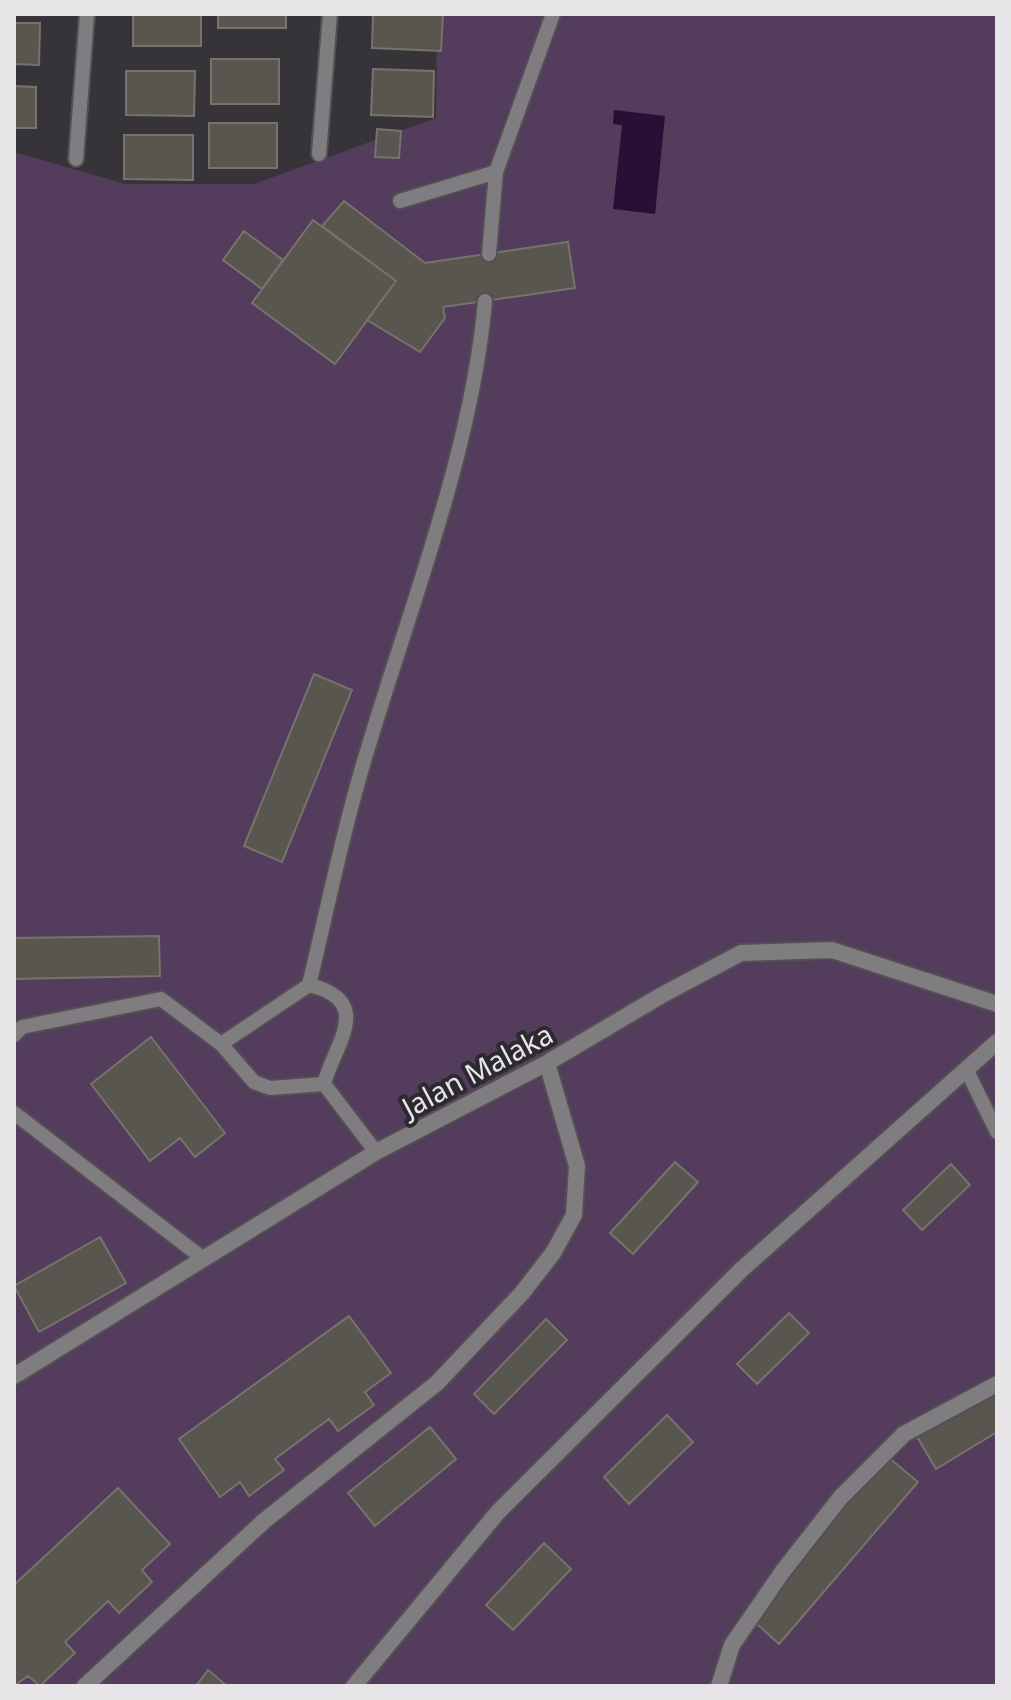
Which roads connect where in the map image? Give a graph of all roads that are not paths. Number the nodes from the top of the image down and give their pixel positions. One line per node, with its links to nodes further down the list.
1 (87, 14): 5 (lane)
2 (330, 14): 4 (lane)
3 (553, 14): 6 (lane)
4 (319, 154)
5 (76, 159)
6 (496, 172): 7 (lane); 8 (lane)
7 (400, 201)
8 (489, 254)
9 (485, 301): 10 (lane)
10 (309, 985): 14 (lane); 17 (lane)
11 (997, 1004): 15 (street, Jalan Malaka)
12 (14, 1035): 14 (lane)
13 (997, 1042): 16 (street)
14 (221, 1044): 17 (lane)
15 (547, 1063): 20 (street, Jalan Malaka); 24 (street)
16 (967, 1071): 19 (lane); 25 (street)
17 (324, 1084): 20 (lane)
18 (14, 1114): 21 (lane)
19 (997, 1132)
20 (376, 1152): 21 (street, Jalan Malaka)
21 (201, 1257): 22 (street, Jalan Malaka)
22 (14, 1376)
23 (997, 1384): 26 (street)
24 (85, 1686)
25 (354, 1686)
26 (719, 1686)

